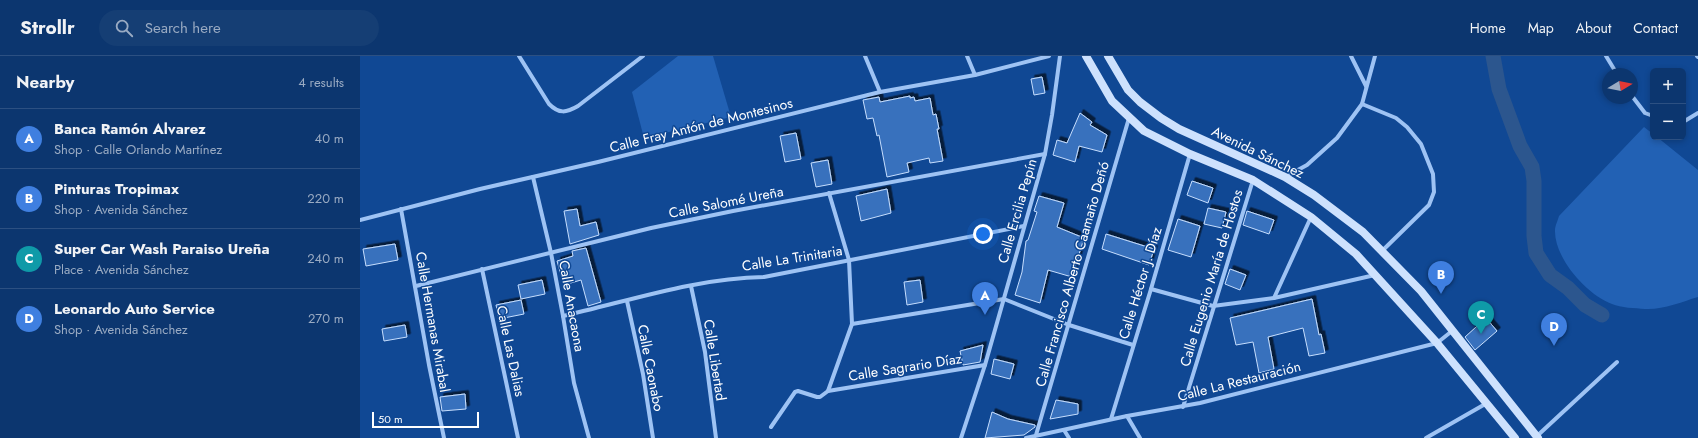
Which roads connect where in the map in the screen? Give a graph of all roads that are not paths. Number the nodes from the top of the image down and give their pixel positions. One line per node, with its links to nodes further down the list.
1 (520, 56): 2 (street)
2 (643, 56)
3 (865, 56): 15 (street)
4 (967, 56): 13 (street)
5 (1049, 56): 13 (street, Calle Fray Antón de Montesinos)
6 (1060, 56): 22 (street, Calle Ercilia Pepín)
7 (1086, 56): 20 (street, Avenida Sánchez)
8 (1108, 56): 25 (street, Avenida Sánchez)
9 (1351, 56): 14 (street)
10 (1375, 56): 14 (street)
11 (1606, 56): 12 (street)
12 (1613, 68)
13 (975, 75): 15 (street, Calle Fray Antón de Montesinos)
14 (1366, 86): 16 (street)
15 (880, 92): 24 (street, Calle Fray Antón de Montesinos)
16 (1362, 104): 25 (street); 33 (street)
17 (1638, 104): 19 (street)
18 (1698, 113): 21 (street)
19 (1650, 115)
20 (1129, 118): 23 (street, Avenida Sánchez); 47 (street, Calle Francisco Alberto Caamaño Deñó)
21 (1686, 120)
22 (1045, 154): 27 (street, Calle Salomé Ureña); 32 (street, Calle Ercilia Pepín)
23 (1190, 154): 26 (street, Avenida Sánchez); 40 (street, Calle Héctor J. Díaz)
24 (533, 177): 28 (street, Calle Fray Antón de Montesinos); 34 (street, Calle Anacaona)
25 (1285, 177): 33 (street, Avenida Sánchez)
26 (1253, 180): 30 (street, Avenida Sánchez); 44 (street, Calle Eugenio María de Hostos)
27 (829, 193): 34 (street, Calle Salomé Ureña); 35 (street)
28 (401, 209): 31 (street, Calle Fray Antón de Montesinos); 38 (street, Calle Hermanas Mirabal)
29 (360, 215): 31 (street)
30 (1311, 217): 37 (street, Avenida Sánchez); 41 (street)
31 (362, 220)
32 (1024, 226): 35 (street, Calle La Trinitaria); 42 (street, Calle Ercilia Pepín)
33 (1382, 251): 48 (street, Avenida Sánchez)
34 (551, 253): 36 (street, Calle Salomé Ureña); 45 (street, Calle Anacaona)
35 (849, 260): 39 (street, Calle La Trinitaria); 46 (street)
36 (482, 269): 38 (street, Calle Salomé Ureña); 63 (street, Calle Las Dalias)
37 (1376, 274): 41 (street); 49 (street, Avenida Sánchez)
38 (416, 286): 62 (street, Calle Hermanas Mirabal)
39 (691, 286): 43 (street, Calle La Trinitaria); 66 (street, Calle Libertad)
40 (1151, 289): 44 (street); 50 (street, Calle Héctor J. Díaz)
41 (1274, 298): 44 (street)
42 (1004, 299): 46 (street); 47 (street); 52 (street, Calle Ercilia Pepín)
43 (627, 302): 45 (street, Calle La Trinitaria); 65 (street, Calle Caonabo)
44 (1213, 306): 55 (street, Calle Eugenio María de Hostos)
45 (564, 316): 64 (street, Calle Anacaona)
46 (852, 324): 53 (street)
47 (1069, 325): 50 (street); 60 (street, Calle Francisco Alberto Caamaño Deñó)
48 (1453, 330): 49 (street, Calle La Restauración); 61 (street, Avenida Sánchez)
49 (1437, 343): 54 (street, Avenida Sánchez); 55 (street, Calle La Restauración)
50 (1133, 345): 57 (street, Calle Héctor J. Díaz)
51 (1617, 362): 61 (street)
52 (985, 365): 53 (street, Calle Sagrario Díaz); 67 (street, Calle Ercilia Pepín)
53 (828, 391): 58 (street, Calle Sagrario Díaz)
54 (1487, 403): 71 (street); 72 (street, Avenida Sánchez)
55 (1183, 407): 56 (street, Calle La Restauración)
56 (1127, 416): 57 (street, Calle La Restauración); 70 (street)
57 (1111, 419): 59 (street, Calle La Restauración)
58 (770, 427)
59 (1064, 430): 60 (street, Calle La Restauración); 69 (street)
60 (1036, 436): 68 (street, Calle La Restauración)
61 (1537, 437)
62 (444, 438)
63 (518, 438)
64 (589, 438)
65 (653, 438)
66 (716, 438)
67 (961, 438)
68 (1026, 438)
69 (1068, 438)
70 (1140, 438)
71 (1426, 438)
72 (1515, 438)

